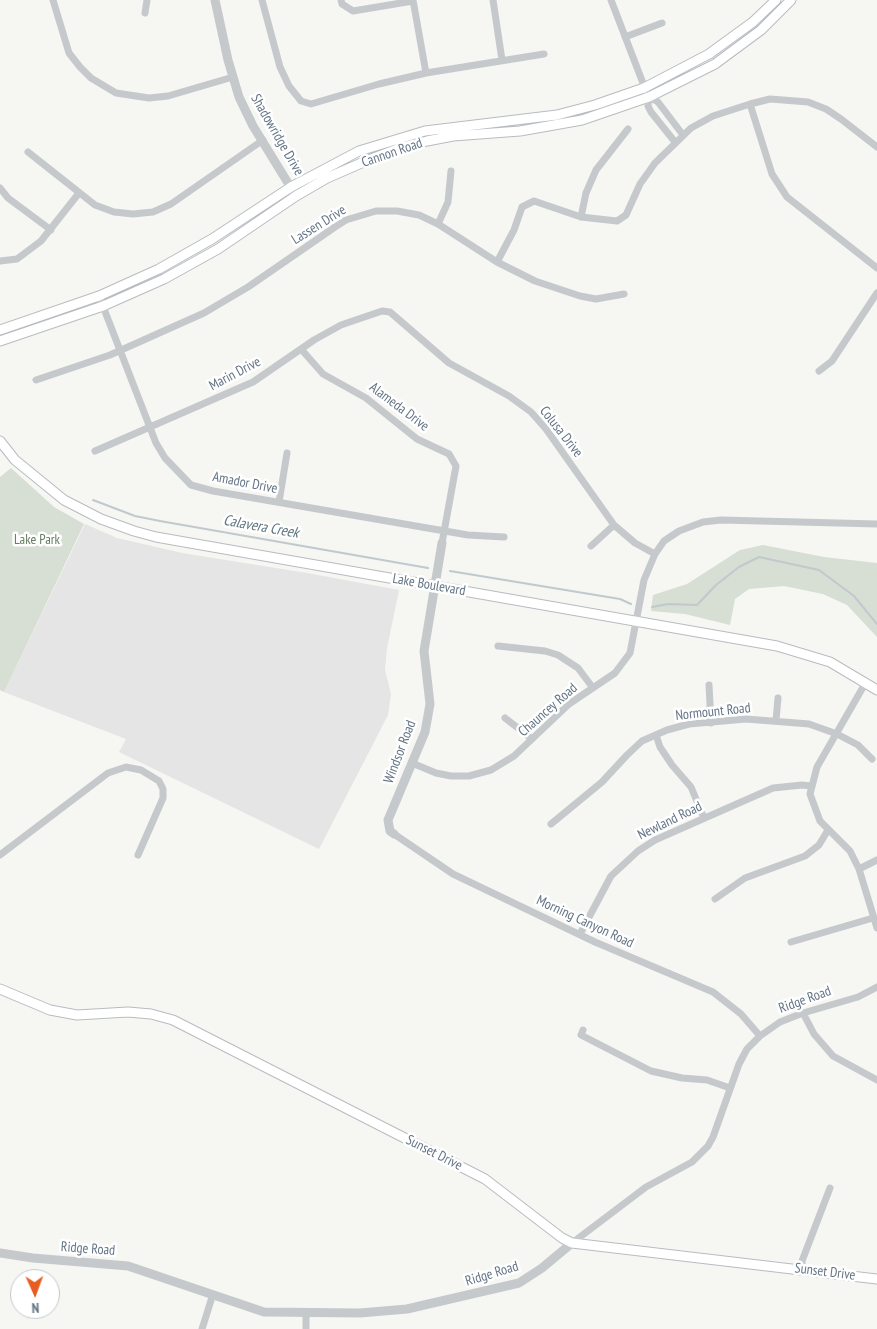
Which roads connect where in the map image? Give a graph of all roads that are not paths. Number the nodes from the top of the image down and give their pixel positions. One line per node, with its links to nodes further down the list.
1 (53, 0): 17 (street)
2 (147, 0): 11 (street)
3 (216, 0): 17 (street, Shadowridge Drive)
4 (262, 0): 16 (street)
5 (341, 0): 10 (street)
6 (493, 0): 15 (street)
7 (611, 0): 13 (street)
8 (776, 0): 18 (main road, Cannon Road)
9 (791, 0): 19 (main road, Cannon Road)
10 (413, 1): 16 (street)
11 (145, 13)
12 (662, 23): 13 (street)
13 (625, 37): 18 (street)
14 (544, 54): 15 (street)
15 (502, 60): 16 (street)
16 (426, 73)
17 (233, 77): 23 (street, Shadowridge Drive)
18 (644, 88): 19 (street); 28 (main road, Cannon Road)
19 (648, 97): 22 (street); 24 (street); 31 (main road, Cannon Road)
20 (750, 104): 22 (street); 25 (street); 37 (street)
21 (628, 129): 32 (street)
22 (683, 135): 24 (street)
23 (263, 140): 28 (street, Shadowridge Drive); 30 (street)
24 (675, 142): 32 (street)
25 (877, 147)
26 (28, 152): 30 (street)
27 (451, 171): 33 (street)
28 (291, 187): 31 (street, Shadowridge Drive); 40 (main road, Cannon Road)
29 (0, 188): 34 (street)
30 (79, 193): 34 (street)
31 (296, 196): 41 (main road, Cannon Road)
32 (581, 217): 36 (street)
33 (438, 224): 36 (street, Lassen Drive); 46 (street, Lassen Drive)
34 (50, 230): 35 (street)
35 (0, 261)
36 (497, 262): 39 (street, Lassen Drive)
37 (877, 268)
38 (877, 293): 47 (street)
39 (624, 294)
40 (99, 296): 41 (street, Amador Drive); 43 (main road, Cannon Road)
41 (102, 306): 44 (main road, Cannon Road); 46 (street, Amador Drive)
42 (382, 311): 45 (street, Marin Drive); 55 (street, Colusa Drive)
43 (0, 330)
44 (0, 342)
45 (300, 349): 49 (street, Marin Drive); 56 (street, Alameda Drive)
46 (121, 350): 48 (street, Lassen Drive); 49 (street, Amador Drive)
47 (819, 370)
48 (36, 380)
49 (150, 427): 51 (street, Marin Drive); 53 (street, Amador Drive)
50 (0, 441): 61 (main road, Lake Boulevard)
51 (95, 451)
52 (287, 453): 53 (street)
53 (279, 502): 56 (street, Amador Drive)
54 (877, 524): 60 (street)
55 (614, 525): 59 (street); 60 (street, Colusa Drive)
56 (445, 531): 57 (street, Amador Drive); 58 (street, Alameda Drive)
57 (504, 537)
58 (442, 543): 61 (street, Alameda Drive)
59 (592, 546)
60 (655, 554): 62 (street, Chauncey Road)
61 (434, 586): 62 (main road, Lake Boulevard); 76 (street, Windsor Road)
62 (638, 622): 64 (main road, Lake Boulevard); 66 (street, Chauncey Road)
63 (498, 646): 66 (street)
64 (866, 682): 67 (main road, Lake Boulevard); 72 (street)
65 (709, 686): 71 (street)
66 (593, 688): 74 (street, Chauncey Road)
67 (877, 690)
68 (778, 698): 70 (street)
69 (505, 718): 74 (street)
70 (776, 720): 71 (street, Normount Road); 72 (street, Normount Road)
71 (711, 722): 73 (street, Normount Road)
72 (837, 734): 75 (street, Normount Road); 77 (street)
73 (656, 735): 78 (street); 79 (street, Normount Road)
74 (532, 739): 76 (street, Chauncey Road)
75 (872, 759)
76 (412, 763): 81 (street, Windsor Road)
77 (811, 786): 78 (street, Newland Road); 80 (street)
78 (704, 818): 89 (street, Newland Road)
79 (551, 824)
80 (828, 830): 85 (street); 86 (street)
81 (394, 834): 89 (street, Morning Canyon Road)
82 (0, 855): 83 (street)
83 (138, 855)
84 (877, 860): 85 (street)
85 (859, 869): 87 (street)
86 (715, 899)
87 (873, 918): 88 (street); 90 (street)
88 (877, 928)
89 (580, 934): 95 (street, Morning Canyon Road)
90 (791, 942)
91 (877, 987): 93 (street, Ridge Road)
92 (0, 989): 99 (main road, Sunset Drive)
93 (803, 1013): 95 (street, Ridge Road); 96 (street)
94 (583, 1030): 97 (street)
95 (760, 1036): 97 (street, Ridge Road)
96 (877, 1080)
97 (730, 1088): 99 (street, Ridge Road)
98 (830, 1188): 101 (street)
99 (572, 1243): 101 (main road, Sunset Drive); 104 (street, Ridge Road)
100 (0, 1253): 103 (street, Ridge Road)
101 (802, 1269): 102 (main road, Sunset Drive)
102 (877, 1279)
103 (214, 1294): 104 (street, Ridge Road); 105 (street)
104 (306, 1314): 106 (street)
105 (202, 1329)
106 (306, 1329)

